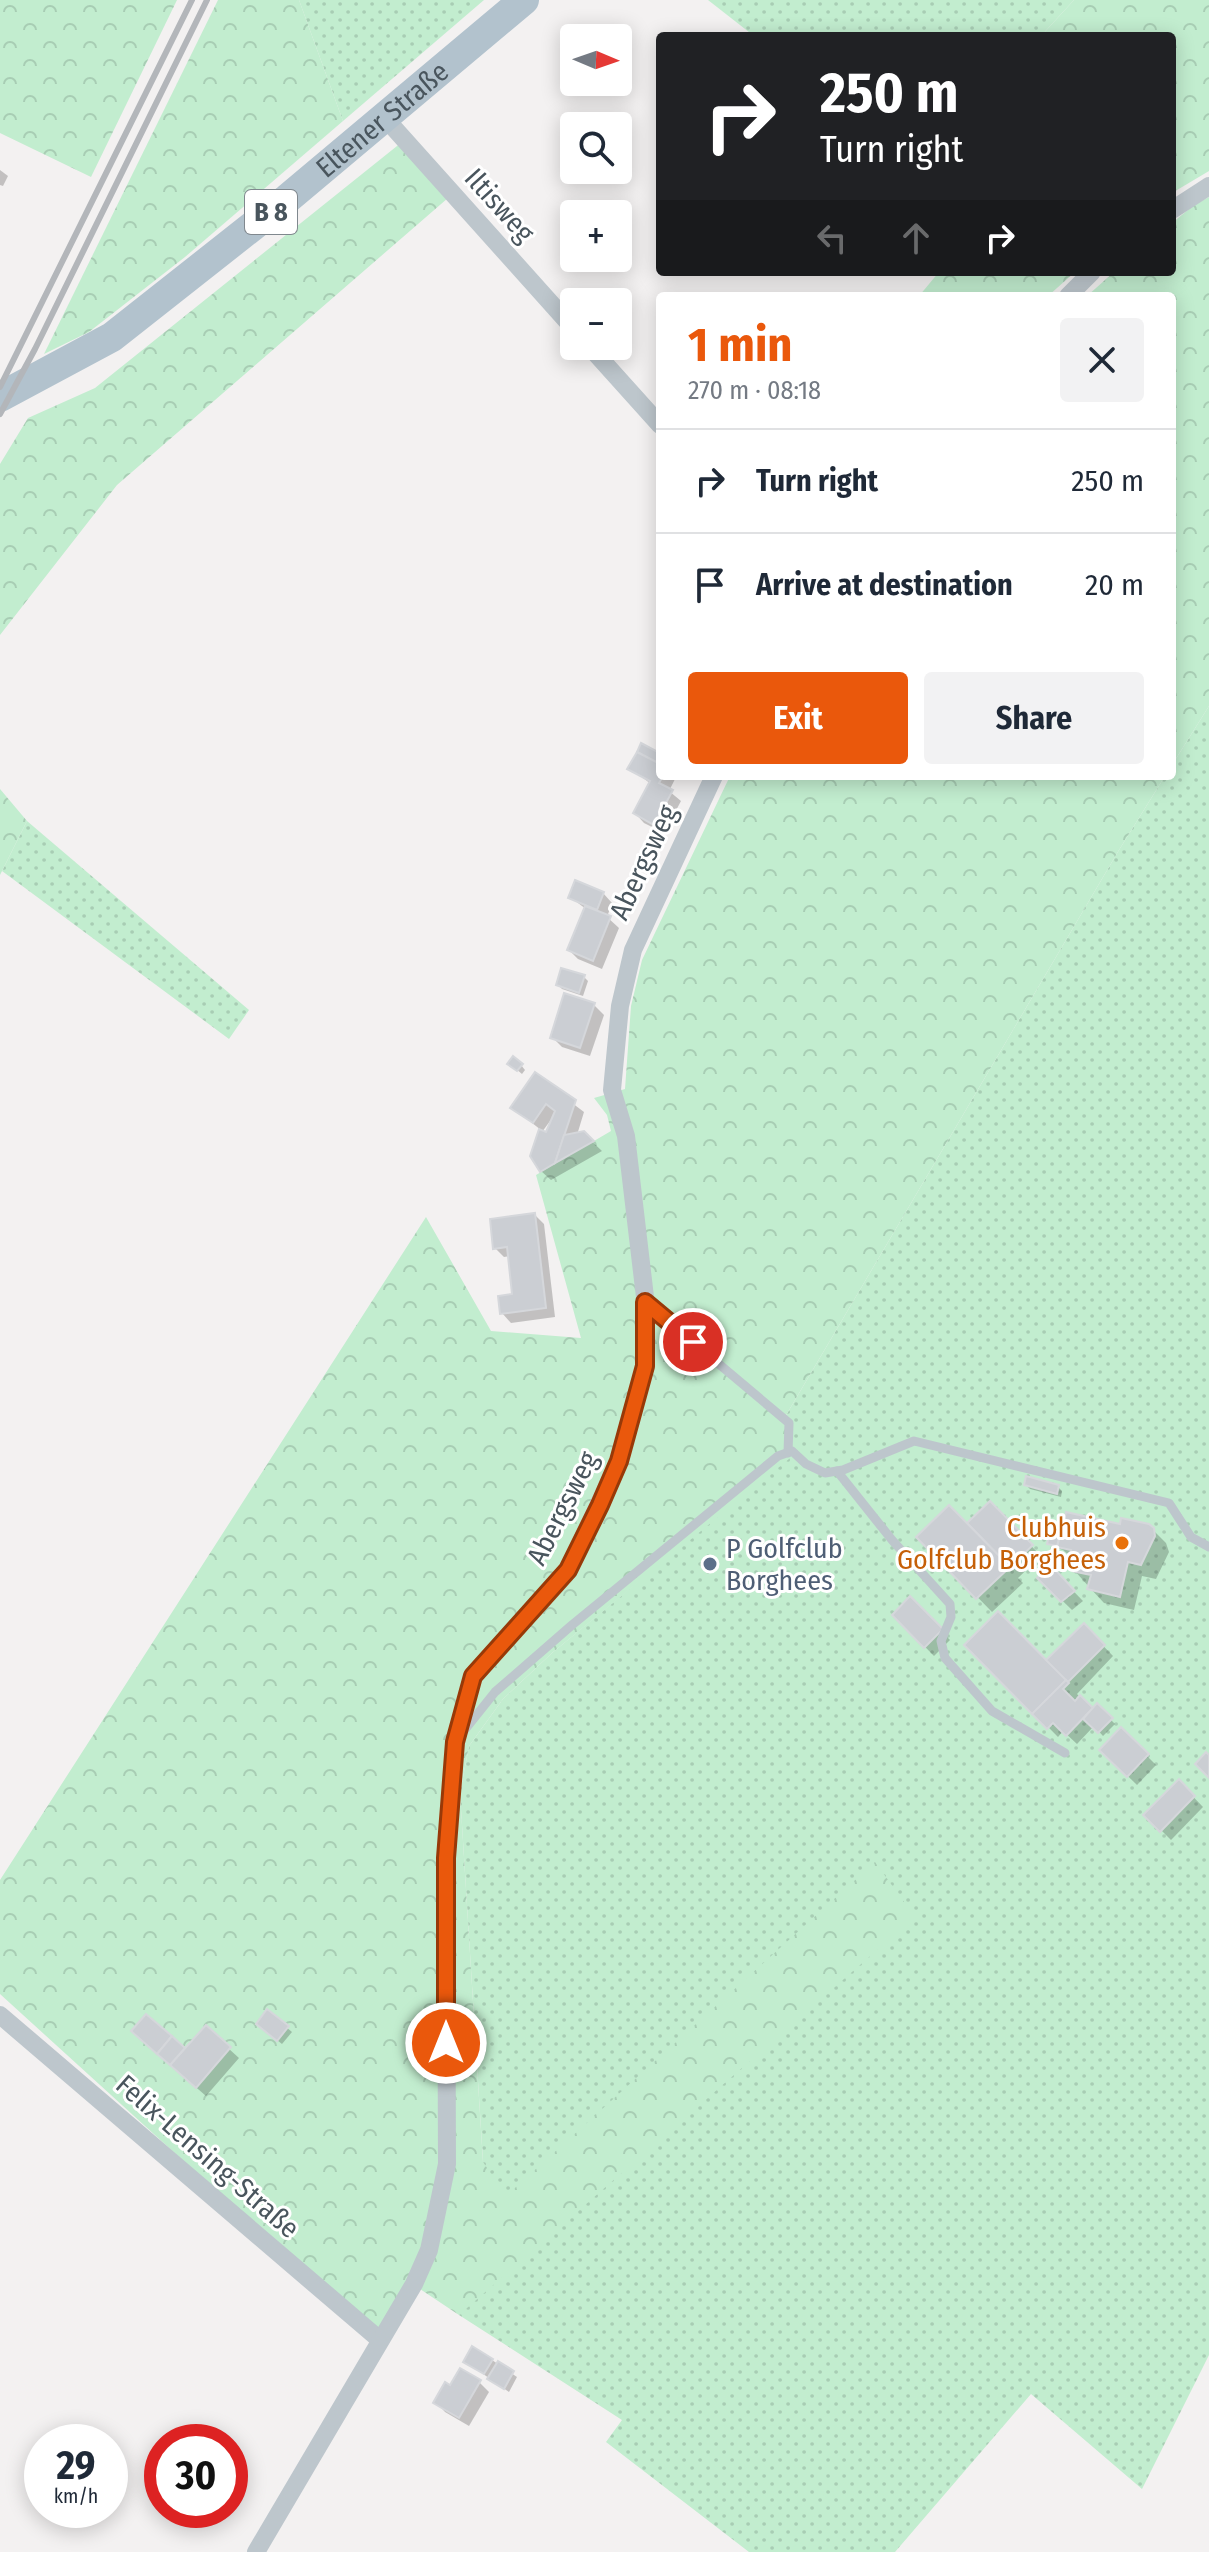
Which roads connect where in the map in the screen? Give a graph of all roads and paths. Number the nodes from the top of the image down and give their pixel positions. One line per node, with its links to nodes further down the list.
1 (524, 0): 2 (main road, Eltener Straße / B 8)
2 (385, 118): 7 (street, Iltisweg); 9 (main road, Eltener Straße / B 8)
3 (1209, 186): 4 (street)
4 (1176, 207)
5 (1088, 276): 6 (street)
6 (1072, 292)
7 (560, 313)
8 (602, 360): 10 (street)
9 (0, 397)
10 (656, 421)
11 (712, 780): 12 (street, Abergsweg)
12 (645, 1302): 13 (lane); 16 (street, Abergsweg)
13 (788, 1453): 14 (lane); 16 (lane)
14 (837, 1471): 15 (lane); 17 (lane)
15 (1209, 1547)
16 (455, 1742): 19 (street, Abergsweg)
17 (1065, 1753)
18 (0, 2015): 19 (street, Felix-Lensing-Straße)
19 (380, 2340): 20 (street, Abergsweg)
20 (256, 2552)

